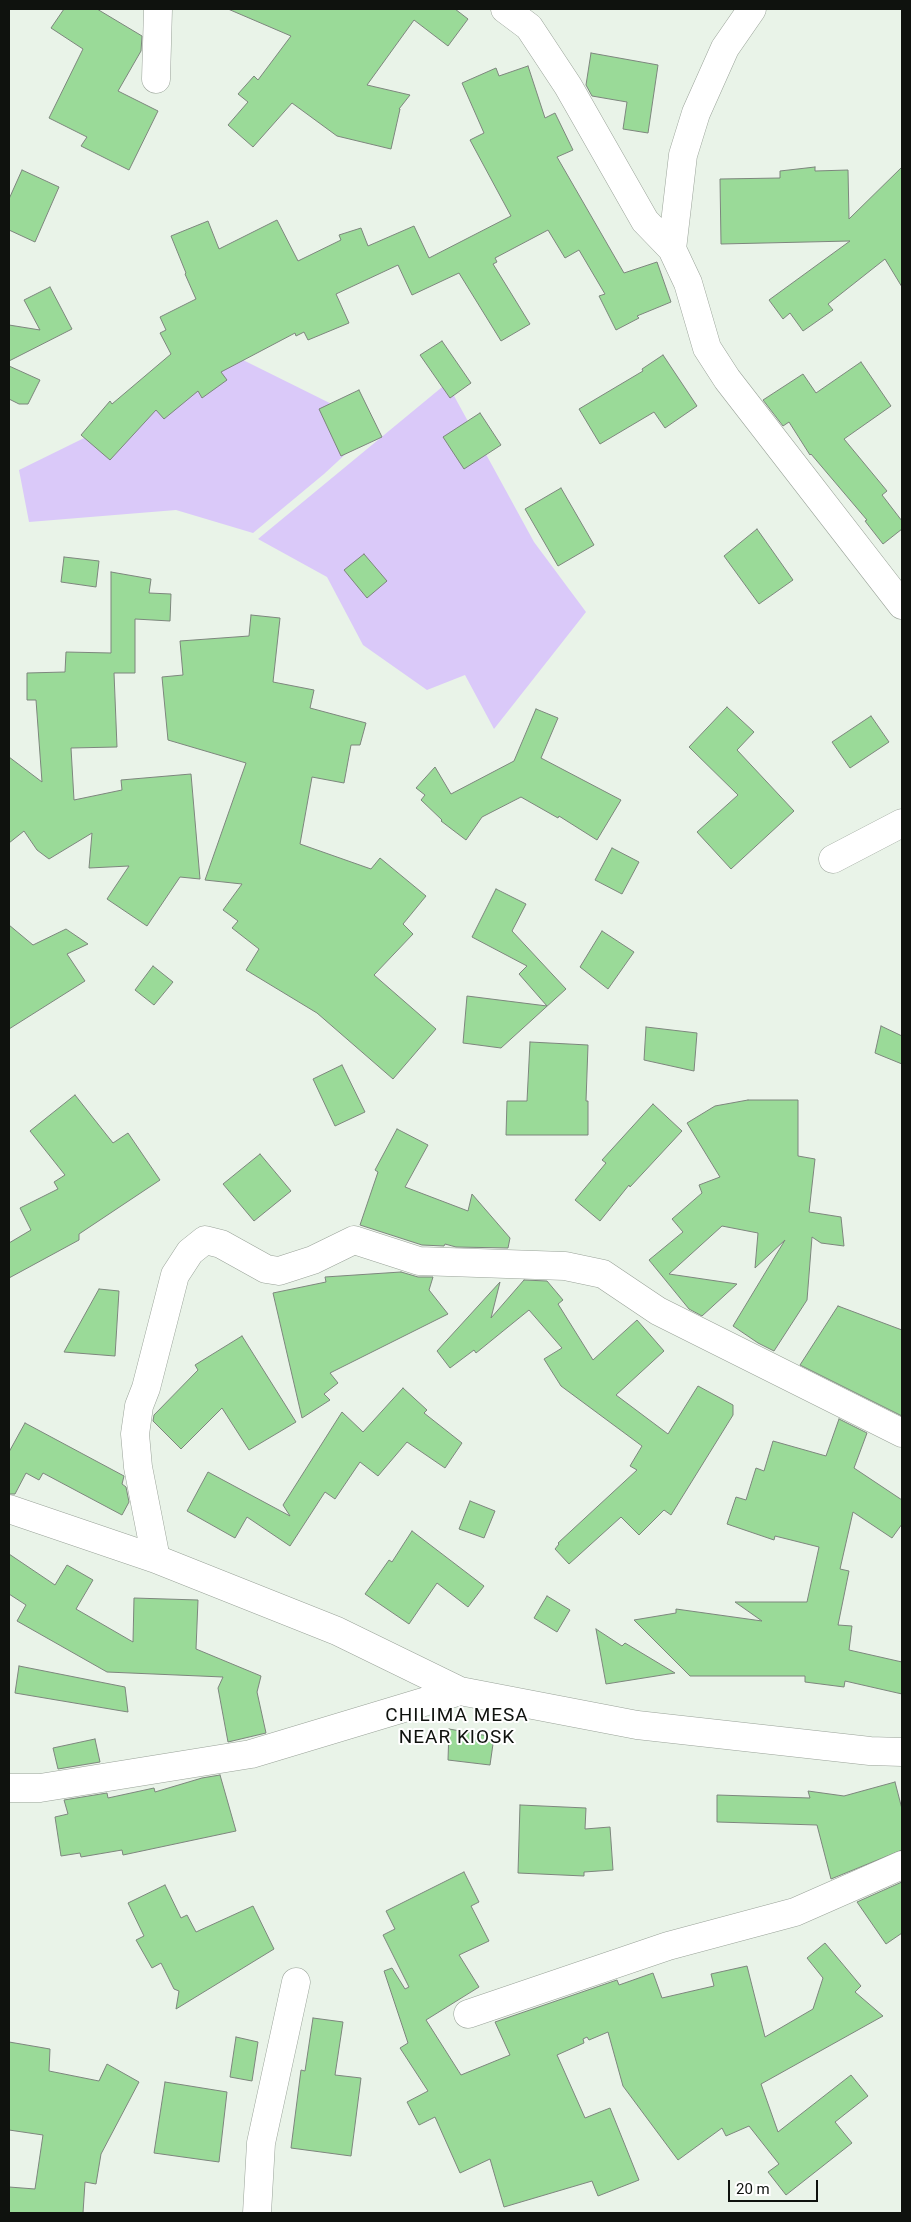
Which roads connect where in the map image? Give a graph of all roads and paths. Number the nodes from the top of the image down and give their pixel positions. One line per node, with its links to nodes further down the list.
1 (158, 9): 4 (street)
2 (505, 9): 5 (street)
3 (752, 9): 5 (street)
4 (156, 79)
5 (672, 249): 6 (street)
6 (902, 605)
7 (902, 823): 8 (street)
8 (833, 859)
9 (902, 1433): 11 (street)
10 (9, 1509): 11 (street)
11 (156, 1559): 12 (street)
12 (460, 1691): 13 (street); 14 (street)
13 (902, 1752)
14 (9, 1788)
15 (902, 1865): 17 (street)
16 (296, 1982): 18 (street)
17 (468, 2014)
18 (257, 2213)

